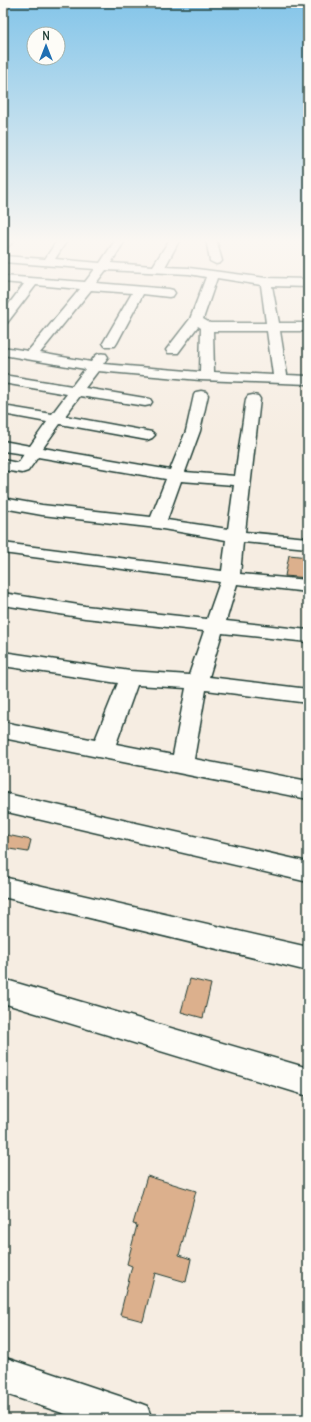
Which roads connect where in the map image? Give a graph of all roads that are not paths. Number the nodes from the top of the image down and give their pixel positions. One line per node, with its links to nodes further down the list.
1 (14, 305): 6 (street)
2 (73, 305): 12 (street)
3 (131, 305): 13 (street)
4 (205, 305): 7 (street)
5 (269, 305): 8 (street)
6 (3, 320)
7 (201, 323): 8 (street); 10 (street); 14 (street)
8 (272, 327): 9 (street); 16 (street)
9 (308, 327)
10 (173, 350)
11 (3, 351): 12 (street)
12 (31, 356): 13 (street)
13 (95, 366): 14 (street); 18 (street)
14 (207, 376): 16 (street)
15 (3, 379): 18 (street)
16 (281, 379): 17 (street)
17 (308, 380)
18 (75, 392): 21 (street); 23 (street)
19 (201, 395): 28 (street)
20 (253, 399): 29 (street)
21 (145, 402)
22 (3, 410): 23 (street)
23 (57, 419): 24 (street); 26 (street)
24 (147, 435)
25 (3, 446): 26 (street)
26 (35, 451): 27 (street); 28 (street)
27 (3, 465)
28 (176, 476): 29 (street); 31 (street)
29 (243, 481): 32 (street)
30 (3, 503): 31 (street)
31 (157, 523): 32 (street)
32 (236, 536): 33 (street); 35 (street)
33 (308, 543)
34 (3, 548): 35 (street)
35 (230, 578): 36 (street); 38 (street)
36 (308, 586)
37 (3, 599): 38 (street)
38 (215, 626): 39 (street); 42 (street)
39 (308, 636)
40 (3, 658): 41 (street)
41 (130, 678): 42 (street); 45 (street)
42 (197, 682): 43 (street); 46 (street)
43 (308, 696)
44 (3, 730): 45 (street)
45 (103, 748): 46 (street)
46 (182, 764): 47 (street)
47 (308, 790)
48 (3, 802): 49 (street)
49 (308, 872)
50 (3, 887): 51 (street)
51 (308, 960)
52 (3, 991): 53 (street)
53 (308, 1082)
54 (3, 1375): 55 (street)
55 (134, 1419)

